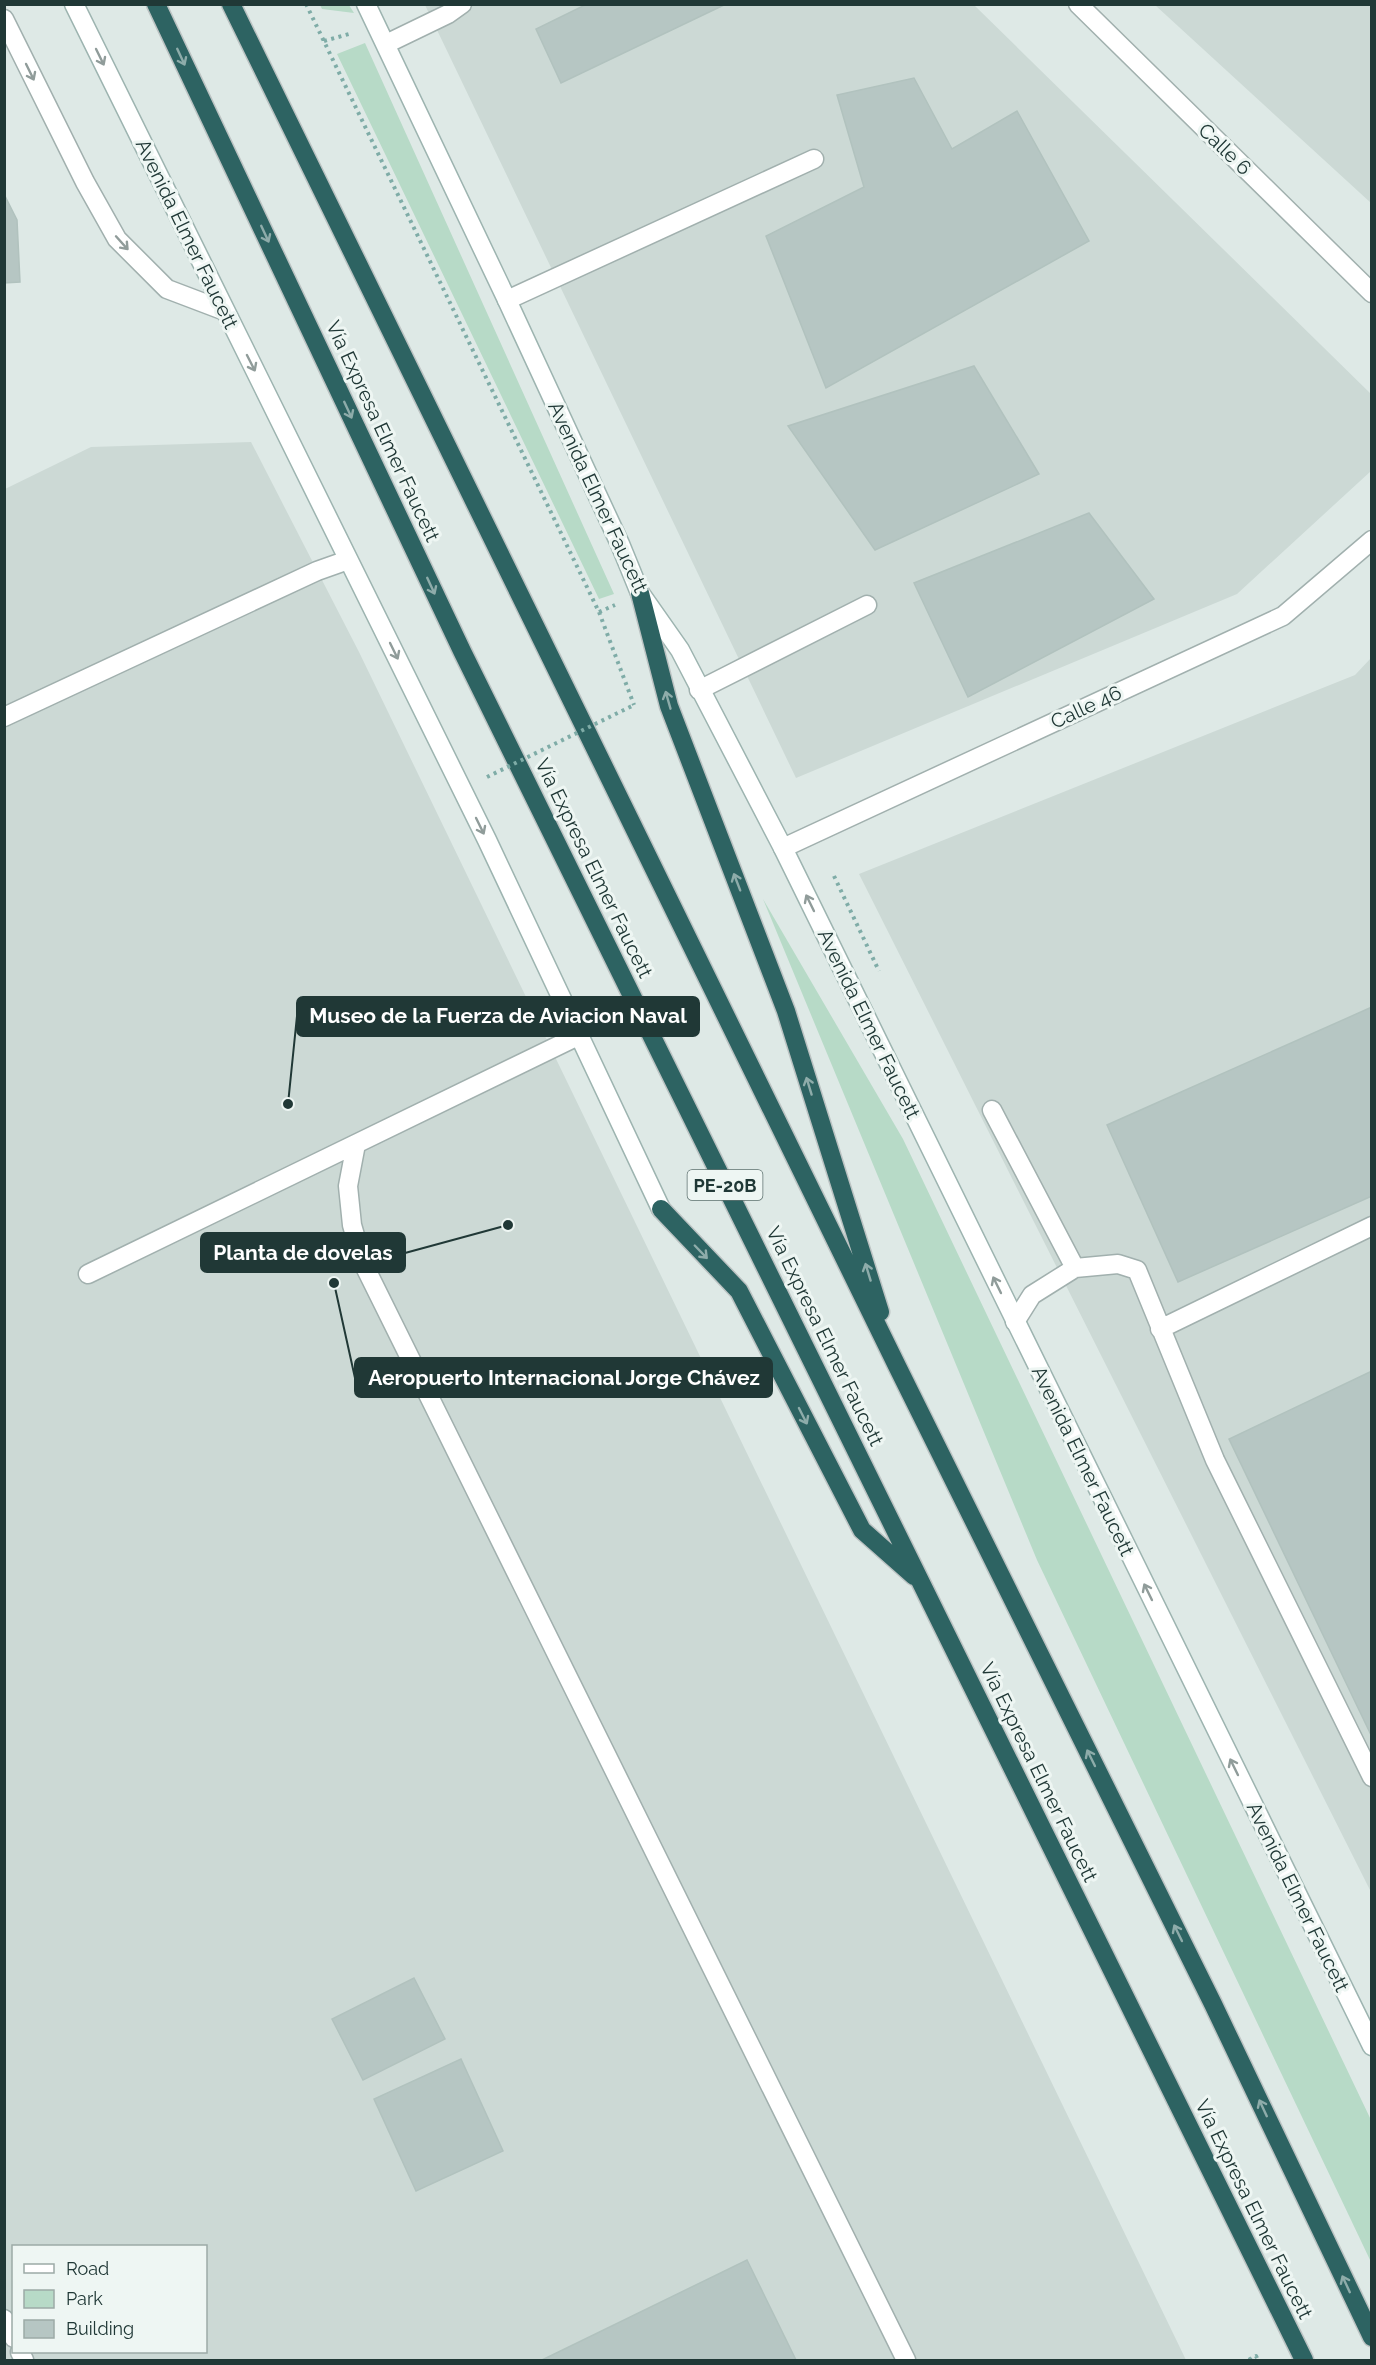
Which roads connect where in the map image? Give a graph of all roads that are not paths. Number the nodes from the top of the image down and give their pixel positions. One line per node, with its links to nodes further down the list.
1 (74, 4): 12 (main road, Avenida Elmer Faucett, one-way to 12)
2 (156, 4): 30 (highway, Vía Expresa Elmer Faucett / PE-20B, one-way to 30)
3 (231, 4): 29 (highway)
4 (366, 4): 8 (main road, Avenida Elmer Faucett)
5 (462, 4): 8 (main road)
6 (1078, 4): 10 (main road, Calle 6)
7 (4, 19): 12 (main road, one-way to 12)
8 (386, 44): 11 (main road, Avenida Elmer Faucett)
9 (814, 159): 11 (main road)
10 (1371, 292)
11 (507, 300): 15 (main road, Avenida Elmer Faucett)
12 (225, 311): 14 (main road, Avenida Elmer Faucett, one-way to 14)
13 (1371, 540): 19 (main road, Calle 46)
14 (348, 560): 18 (main road); 20 (main road, Avenida Elmer Faucett, one-way to 20)
15 (640, 593): 17 (main road, Avenida Elmer Faucett); 29 (highway, one-way to 15)
16 (867, 605): 17 (main road)
17 (699, 690): 19 (main road, Avenida Elmer Faucett)
18 (4, 717)
19 (783, 848): 27 (main road, Avenida Elmer Faucett, one-way to 19)
20 (578, 1036): 22 (main road); 23 (main road, Avenida Elmer Faucett)
21 (992, 1110): 25 (main road)
22 (356, 1144): 26 (main road); 36 (main road)
23 (661, 1209): 30 (highway, one-way to 30)
24 (1371, 1226): 28 (main road)
25 (1075, 1268): 27 (main road); 28 (main road)
26 (88, 1274)
27 (1015, 1322): 32 (main road, Avenida Elmer Faucett, one-way to 27)
28 (1160, 1329): 31 (main road)
29 (898, 1368): 35 (highway, one-way to 29)
30 (920, 1582): 37 (highway, Vía Expresa Elmer Faucett / PE-20B)
31 (1371, 1777)
32 (1371, 2046)
33 (4, 2319): 34 (main road)
34 (12, 2334)
35 (1371, 2337)
36 (906, 2361)
37 (1304, 2361)

